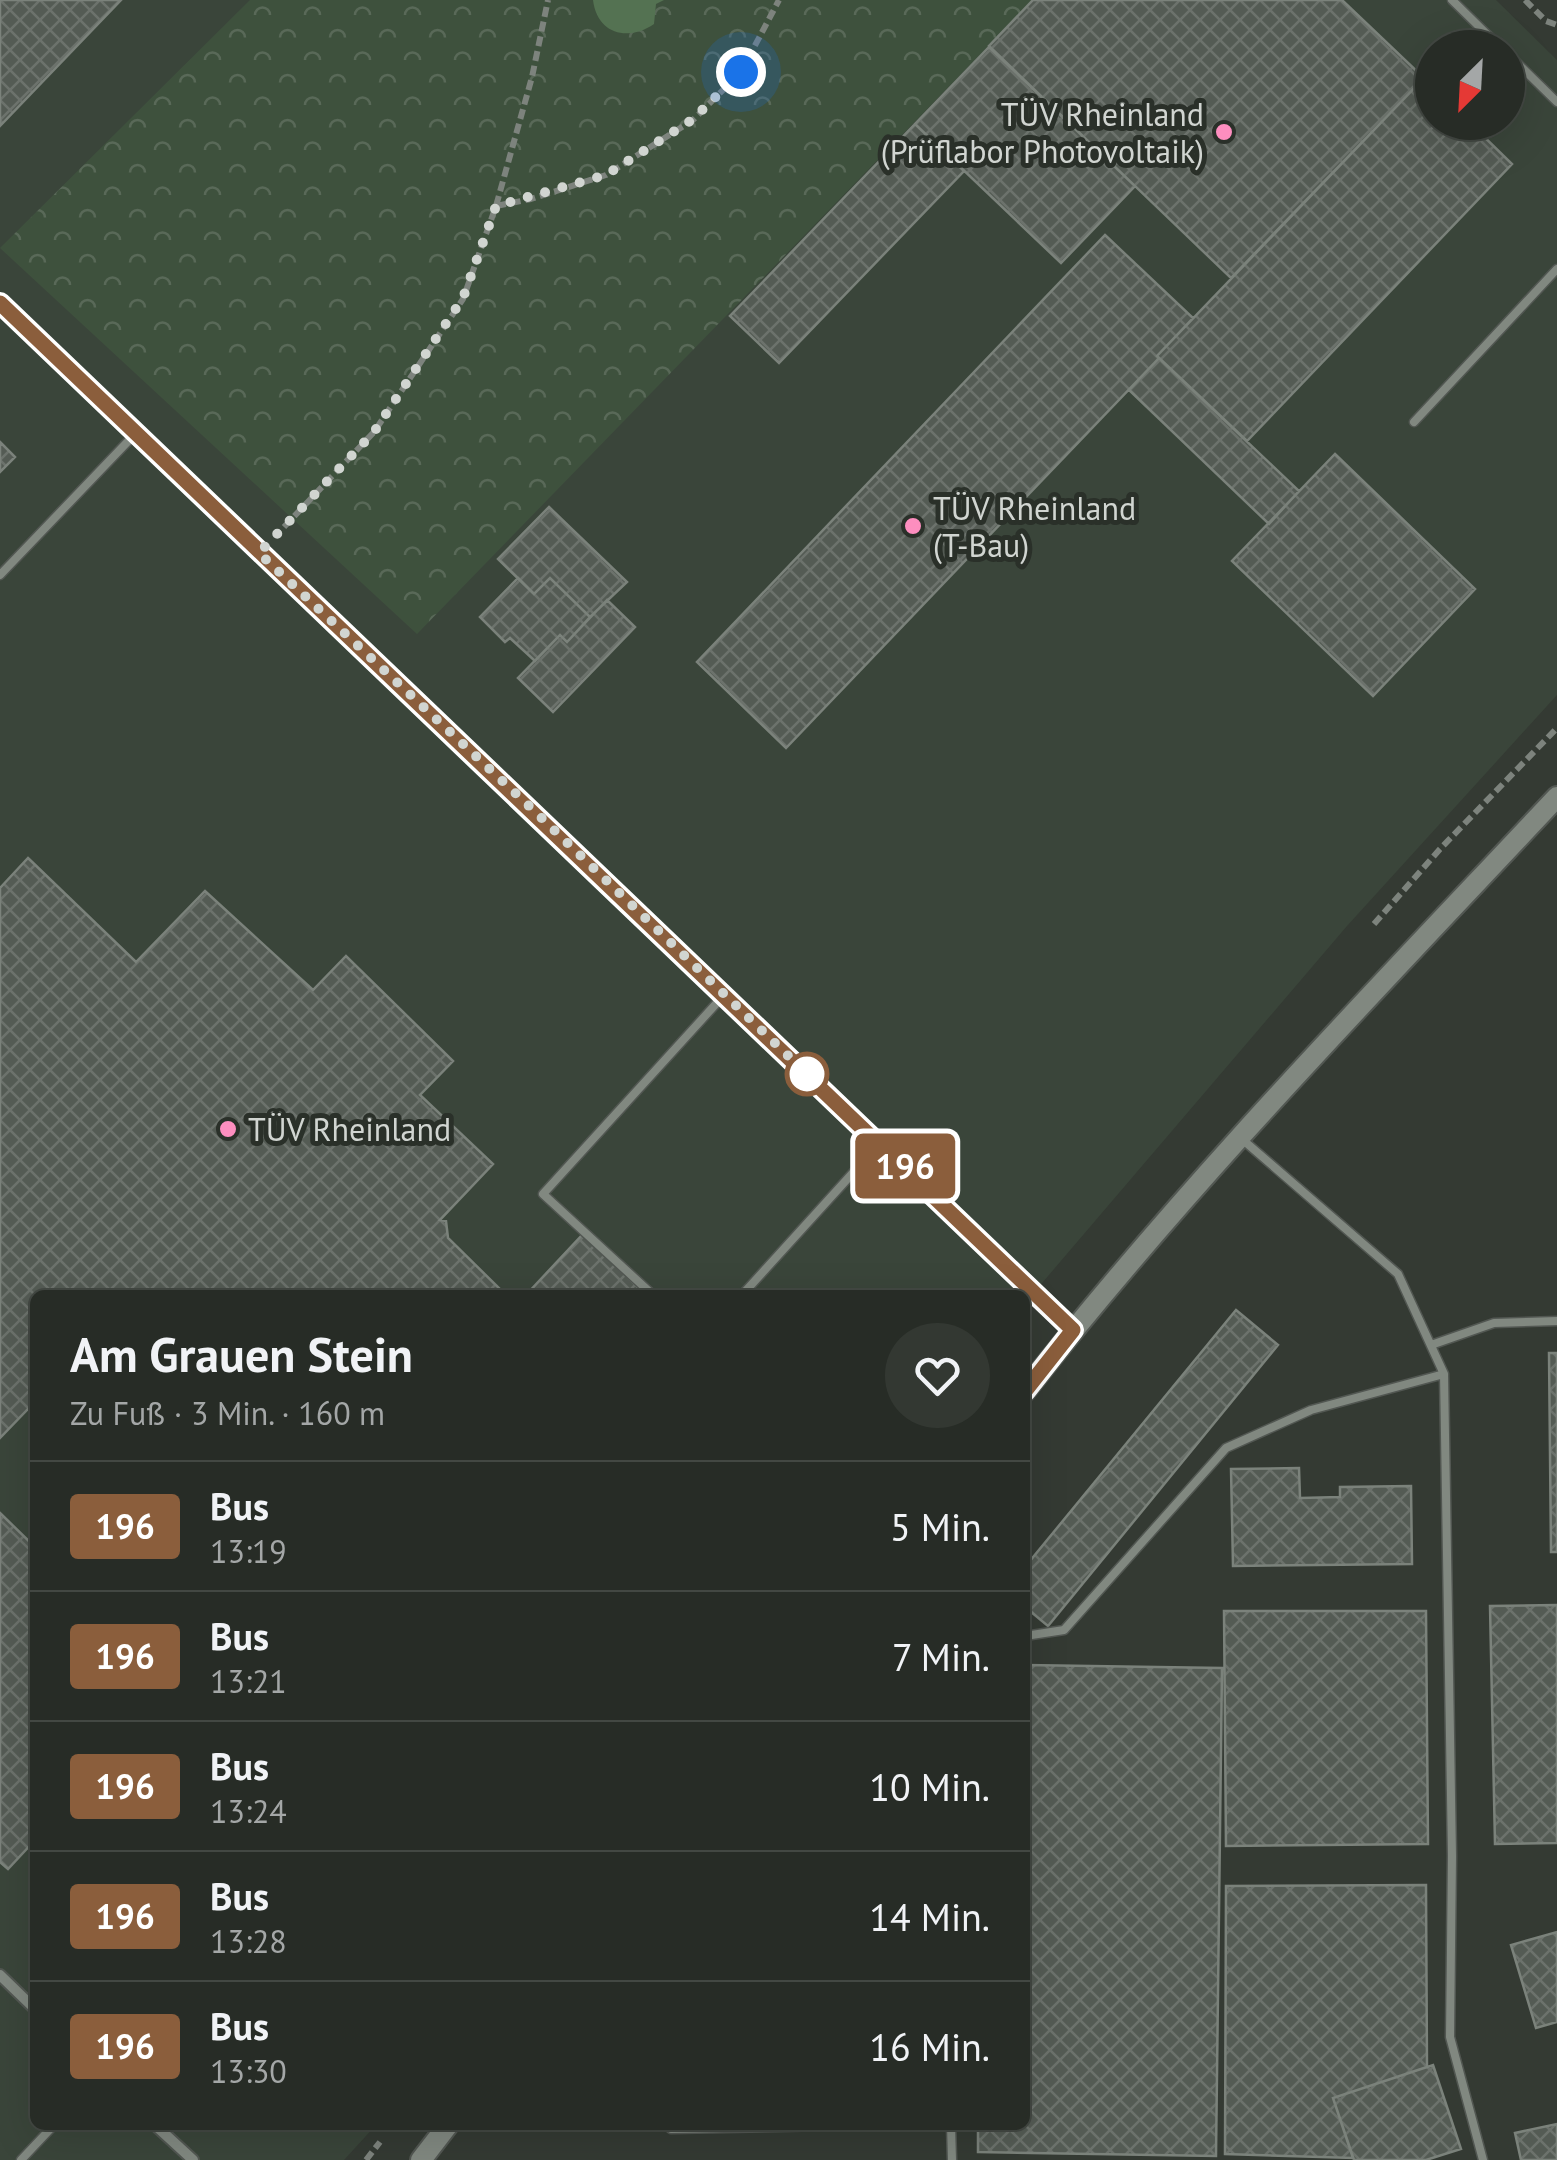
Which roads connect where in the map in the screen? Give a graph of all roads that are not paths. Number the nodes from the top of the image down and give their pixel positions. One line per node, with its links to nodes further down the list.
1 (1452, 0): 2 (lane)
2 (1483, 30)
3 (1525, 71): 4 (lane)
4 (1557, 102)
5 (1557, 269): 7 (lane)
6 (0, 303): 8 (street)
7 (1414, 422)
8 (136, 433): 9 (lane); 11 (street)
9 (0, 575)
10 (1557, 797): 12 (street)
11 (725, 994): 13 (street); 14 (lane)
12 (1240, 1136): 17 (street); 18 (lane)
13 (880, 1142): 15 (lane); 17 (street)
14 (649, 1290)
15 (747, 1290)
16 (1557, 1321): 18 (lane)
17 (1073, 1330): 20 (street)
18 (1431, 1345): 19 (lane)
19 (1444, 1374): 21 (lane); 32 (lane)
20 (1030, 1385)
21 (1030, 1635)
22 (0, 1975): 23 (street)
23 (30, 2004)
24 (49, 2130): 28 (lane)
25 (161, 2130): 29 (street)
26 (444, 2130): 30 (street)
27 (950, 2130): 31 (lane)
28 (21, 2160)
29 (194, 2160)
30 (420, 2160)
31 (952, 2160)
32 (1483, 2160)

